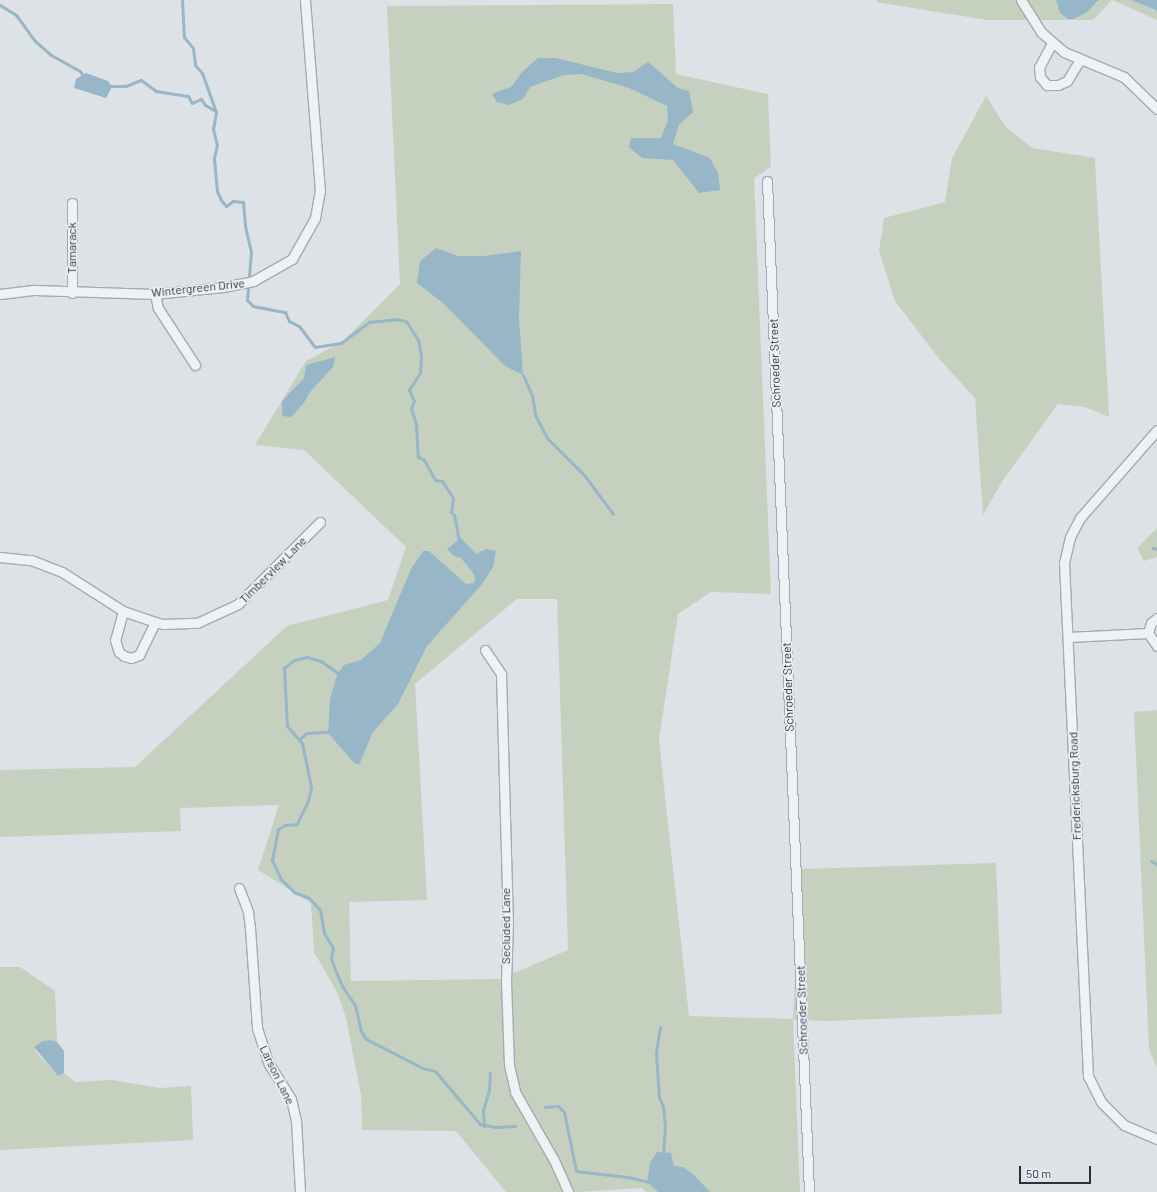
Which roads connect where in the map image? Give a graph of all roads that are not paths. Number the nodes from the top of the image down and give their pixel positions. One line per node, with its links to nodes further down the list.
1 (305, 0): 10 (street, Wintergreen Drive)
2 (1021, 0): 3 (street)
3 (1052, 43): 4 (street); 4 (street)
4 (1080, 59): 5 (street)
5 (1157, 109)
6 (767, 181): 26 (street, Schroeder Street)
7 (72, 203): 8 (street, Tamarack)
8 (72, 293): 9 (street, Wintergreen Drive); 10 (street, Wintergreen Drive)
9 (0, 294)
10 (155, 294): 11 (street)
11 (195, 365)
12 (1157, 430): 19 (street, Fredericksburg Road)
13 (320, 522): 17 (street, Timberview Lane)
14 (0, 557): 15 (street, Timberview Lane)
15 (123, 611): 17 (street, Timberview Lane); 17 (street)
16 (1157, 618): 18 (street)
17 (155, 622)
18 (1148, 633): 19 (street); 20 (street)
19 (1068, 637): 23 (street, Fredericksburg Road)
20 (1157, 646)
21 (485, 650): 25 (street, Secluded Lane)
22 (238, 888): 24 (street, Larson Lane)
23 (1157, 1139)
24 (300, 1192)
25 (568, 1192)
26 (809, 1192)

